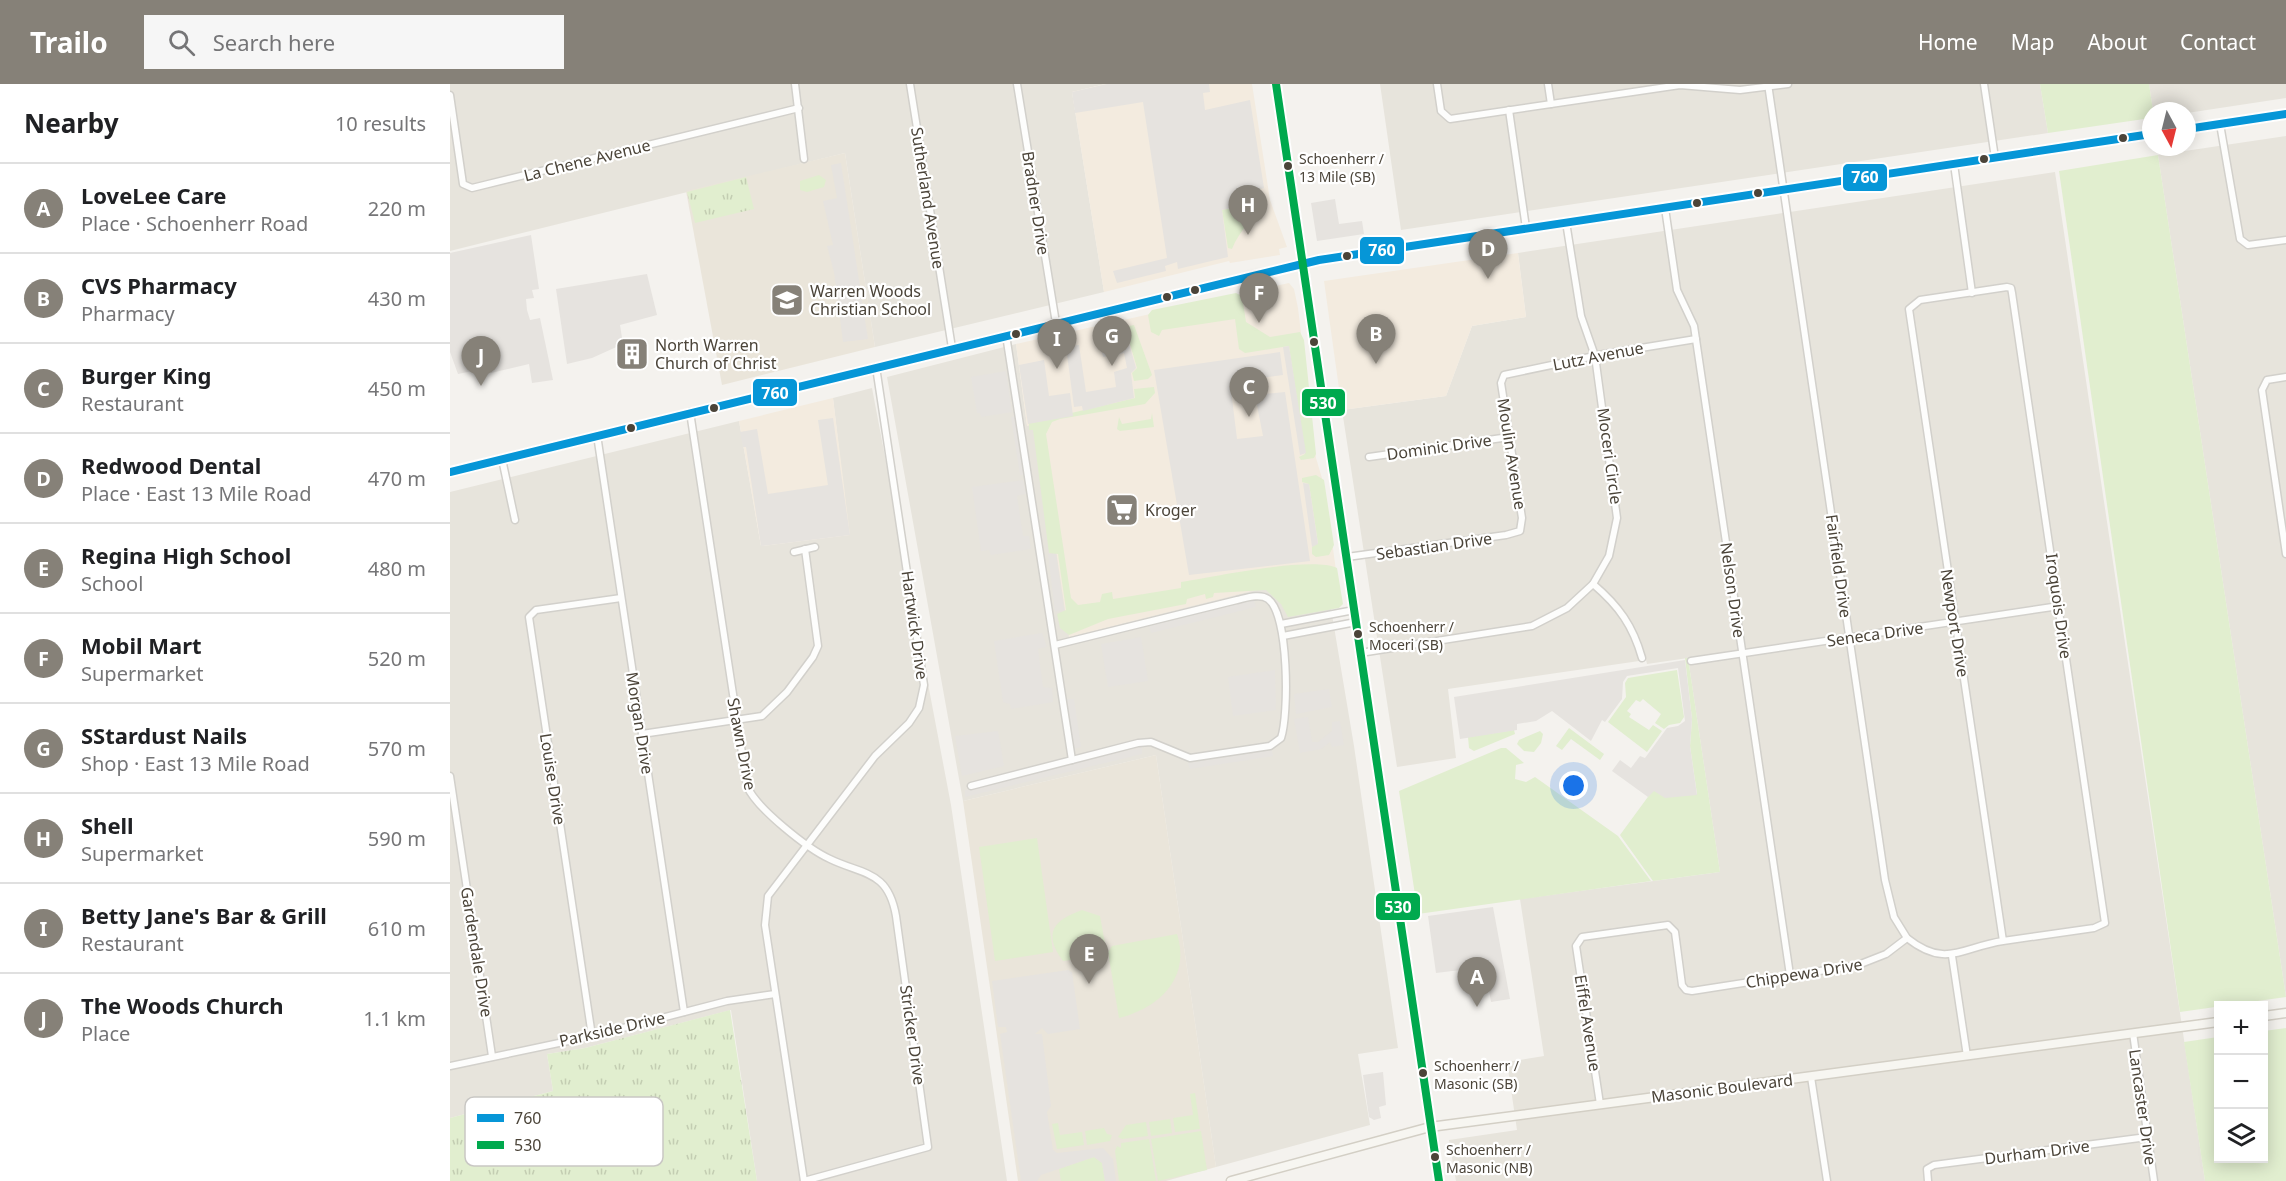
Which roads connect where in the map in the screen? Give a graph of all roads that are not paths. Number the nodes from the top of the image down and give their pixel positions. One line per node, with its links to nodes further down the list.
1 (795, 84): 13 (street)
2 (910, 84): 32 (street, Sutherland Avenue)
3 (1017, 84): 29 (street, Bradner Drive)
4 (1275, 84): 27 (main road)
5 (1437, 84): 14 (street)
6 (1548, 84): 12 (street)
7 (1788, 84): 10 (street)
8 (1984, 84): 19 (street)
9 (1660, 86): 10 (street); 12 (street)
10 (1768, 86): 22 (street, Fairfield Drive)
11 (450, 95): 13 (street, La Chene Avenue)
12 (1551, 104): 14 (street)
13 (799, 108): 20 (street)
14 (1509, 110): 25 (street)
15 (2286, 114): 16 (main road)
16 (2220, 124): 17 (main road); 26 (street)
17 (2196, 128)
18 (2142, 135): 19 (main road)
19 (1995, 158): 21 (main road)
20 (804, 159)
21 (1954, 164): 22 (main road); 28 (street)
22 (1784, 190): 23 (main road); 58 (street, Fairfield Drive)
23 (1665, 207): 24 (main road); 31 (street, Nelson Drive)
24 (1566, 222): 25 (main road); 33 (street, Moceri Circle)
25 (1526, 228): 27 (main road)
26 (2286, 240)
27 (1303, 265): 29 (main road); 49 (main road)
28 (1972, 293): 52 (street, Iroquois Drive); 55 (street, Newport Drive)
29 (1056, 322): 30 (main road)
30 (1006, 334): 32 (main road); 59 (street)
31 (1696, 339): 33 (street, Lutz Avenue); 61 (street, Nelson Drive)
32 (952, 348): 34 (main road)
33 (1595, 356): 36 (street, Lutz Avenue); 50 (street, Moceri Circle)
34 (876, 367): 37 (main road); 69 (street, Hartwick Drive)
35 (2286, 377): 48 (street)
36 (1502, 378): 39 (street, Moulin Avenue)
37 (690, 412): 38 (main road); 64 (street, Shawn Drive)
38 (597, 435): 41 (main road); 51 (street, Morgan Drive)
39 (1509, 437): 40 (street, Dominic Drive); 44 (street, Moulin Avenue)
40 (1369, 457)
41 (501, 459): 42 (main road); 43 (street)
42 (450, 472)
43 (515, 520)
44 (1520, 531): 49 (street, Sebastian Drive)
45 (815, 547): 46 (street)
46 (805, 549): 47 (street); 64 (street)
47 (794, 552)
48 (2286, 554)
49 (1347, 557): 53 (main road)
50 (1593, 584): 60 (street, Moceri Circle); 62 (street)
51 (621, 598): 65 (street, Morgan Drive); 81 (street, Louise Drive)
52 (2059, 606): 55 (street, Seneca Drive); 72 (street, Iroquois Drive)
53 (1354, 610): 54 (main road); 56 (street)
54 (1356, 622): 57 (street); 60 (main road)
55 (1955, 622): 58 (street, Seneca Drive); 72 (street, Newport Drive)
56 (1281, 624): 57 (street); 59 (street)
57 (1283, 636): 66 (street)
58 (1849, 637): 61 (street, Seneca Drive); 70 (street, Fairfield Drive)
59 (1054, 645): 66 (street)
60 (1360, 653): 87 (main road)
61 (1742, 653): 63 (street, Seneca Drive); 74 (street, Nelson Drive)
62 (1642, 658)
63 (1691, 661)
64 (736, 721): 65 (street); 69 (street, Shawn Drive)
65 (642, 734): 76 (street, Morgan Drive)
66 (1072, 760): 68 (street)
67 (450, 776): 82 (street, Gardendale Drive)
68 (971, 786)
69 (808, 844): 75 (street); 89 (street, Stricker Drive)
70 (1907, 938): 73 (street); 74 (street, Chippewa Drive)
71 (1577, 941): 74 (street, Chippewa Drive); 86 (street, Eiffel Avenue)
72 (2003, 941): 73 (street)
73 (1952, 956): 83 (street)
74 (1791, 975)
75 (775, 994): 76 (street, Parkside Drive); 89 (street)
76 (684, 1012): 81 (street, Parkside Drive)
77 (2286, 1013): 78 (main road)
78 (2268, 1015)
79 (2214, 1023): 80 (main road, Masonic Boulevard)
80 (2133, 1033): 83 (main road, Masonic Boulevard); 88 (street, Lancaster Drive)
81 (592, 1036): 82 (street, Parkside Drive)
82 (492, 1056): 84 (street, Parkside Drive)
83 (1967, 1056): 85 (main road, Masonic Boulevard)
84 (450, 1066)
85 (1811, 1077): 86 (main road, Masonic Boulevard); 92 (street)
86 (1600, 1104): 87 (main road, Masonic Boulevard)
87 (1430, 1127): 90 (main road, Masonic Boulevard); 91 (main road)
88 (2147, 1137): 93 (street, Durham Drive); 94 (street, Lancaster Drive)
89 (804, 1181)
90 (1231, 1181)
91 (1438, 1181)
92 (1827, 1181)
93 (1928, 1181)
94 (2154, 1181)

